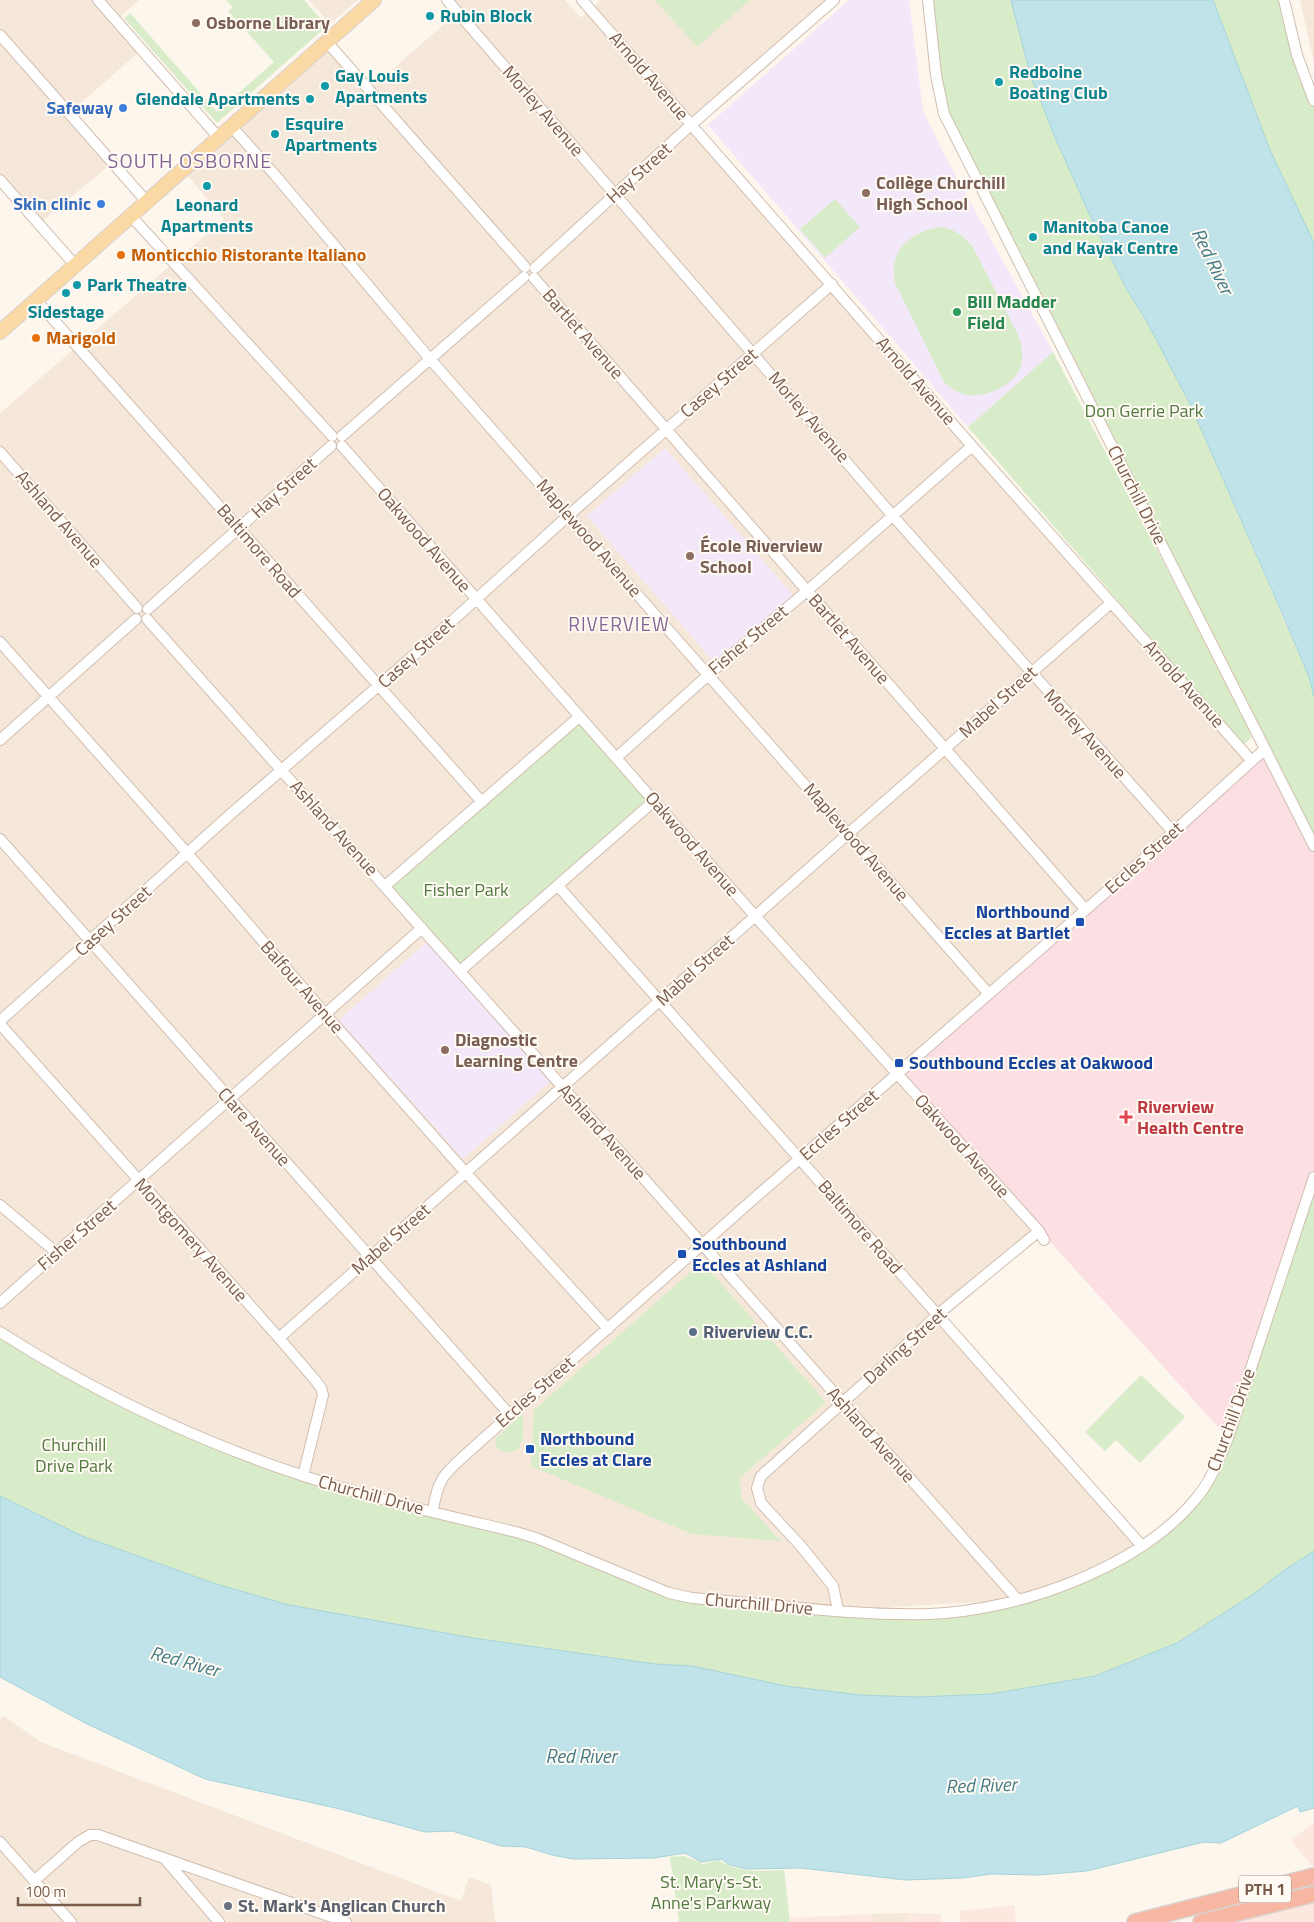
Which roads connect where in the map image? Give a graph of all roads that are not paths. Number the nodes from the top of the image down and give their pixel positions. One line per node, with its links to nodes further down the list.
1 (98, 0): 13 (street)
2 (374, 0): 9 (main road)
3 (447, 0): 15 (street, Morley Avenue)
4 (582, 0): 11 (street, Arnold Avenue)
5 (834, 0): 11 (street, Hay Street)
6 (928, 0): 43 (street, Churchill Drive)
7 (1287, 1): 10 (street)
8 (0, 35): 16 (street)
9 (327, 42): 12 (main road); 19 (street, Bartlet Avenue)
10 (1314, 101)
11 (692, 125): 15 (street, Hay Street); 20 (street, Arnold Avenue)
12 (232, 127): 13 (main road); 24 (street, Maplewood Avenue)
13 (220, 138): 16 (main road)
14 (0, 180): 18 (street)
15 (615, 195): 19 (street, Hay Street); 23 (street, Morley Avenue)
16 (147, 202): 17 (main road)
17 (131, 216): 18 (main road); 26 (street, Oakwood Avenue)
18 (75, 266): 21 (main road)
19 (529, 273): 24 (street, Hay Street); 25 (street, Bartlet Avenue)
20 (832, 284): 23 (street, Casey Street); 27 (street, Arnold Avenue)
21 (36, 300): 22 (main road); 31 (street, Baltimore Road)
22 (0, 332)
23 (753, 352): 25 (street, Casey Street); 30 (street, Morley Avenue)
24 (430, 359): 26 (street, Hay Street); 29 (street, Maplewood Avenue)
25 (666, 430): 29 (street, Casey Street); 32 (street, Bartlet Avenue)
26 (337, 441): 31 (street, Hay Street); 33 (street, Oakwood Avenue)
27 (972, 446): 30 (street, Fisher Street); 34 (street, Arnold Avenue)
28 (0, 452): 35 (street, Ashland Avenue)
29 (569, 515): 33 (street, Casey Street); 37 (street, Maplewood Avenue)
30 (893, 516): 32 (street, Fisher Street); 38 (street, Morley Avenue)
31 (239, 529): 35 (street, Hay Street); 39 (street, Baltimore Road)
32 (807, 591): 37 (street, Fisher Street); 44 (street, Bartlet Avenue)
33 (476, 599): 39 (street, Casey Street); 41 (street, Oakwood Avenue)
34 (1111, 603): 38 (street, Mabel Street); 46 (street, Arnold Avenue)
35 (142, 614): 40 (street, Hay Street); 47 (street, Ashland Avenue)
36 (0, 642): 40 (street, Balfour Avenue)
37 (708, 674): 45 (street, Fisher Street); 51 (street, Maplewood Avenue)
38 (1031, 674): 44 (street, Mabel Street); 50 (street, Morley Avenue)
39 (378, 687): 47 (street, Casey Street); 49 (street, Baltimore Road)
40 (48, 696): 42 (street, Hay Street); 54 (street, Balfour Avenue)
41 (579, 717): 45 (street, Oakwood Avenue); 49 (street)
42 (0, 740)
43 (1265, 749): 46 (street, Eccles Street); 53 (street, Churchill Drive)
44 (945, 750): 51 (street, Mabel Street); 57 (street, Bartlet Avenue)
45 (616, 758): 48 (street, Oakwood Avenue)
46 (1251, 760): 50 (street, Eccles Street)
47 (282, 770): 54 (street, Casey Street); 55 (street, Ashland Avenue)
48 (654, 801): 56 (street); 58 (street, Oakwood Avenue)
49 (482, 802): 55 (street)
50 (1173, 832): 57 (street, Eccles Street)
51 (849, 833): 58 (street, Mabel Street); 62 (street, Maplewood Avenue)
52 (0, 839): 60 (street, Clare Avenue)
53 (1314, 846)
54 (188, 854): 60 (street, Casey Street); 64 (street, Balfour Avenue)
55 (385, 886): 59 (street, Ashland Avenue)
56 (558, 886): 61 (street); 63 (street, Baltimore Road)
57 (1085, 910): 62 (street, Eccles Street)
58 (755, 916): 63 (street, Mabel Street); 66 (street, Oakwood Avenue)
59 (422, 928): 61 (street, Ashland Avenue); 64 (street, Fisher Street)
60 (90, 941): 65 (street, Casey Street); 68 (street, Clare Avenue)
61 (460, 970): 67 (street, Ashland Avenue)
62 (988, 993): 66 (street, Eccles Street)
63 (660, 1001): 67 (street, Mabel Street); 69 (street, Baltimore Road)
64 (325, 1014): 68 (street, Fisher Street); 70 (street, Balfour Avenue)
65 (0, 1023): 72 (street, Montgomery Avenue)
66 (898, 1074): 69 (street, Eccles Street); 74 (street, Oakwood Avenue)
67 (562, 1087): 70 (street, Mabel Street); 75 (street, Ashland Avenue)
68 (230, 1100): 72 (street, Fisher Street); 77 (street, Clare Avenue)
69 (800, 1158): 75 (street, Eccles Street); 79 (street, Baltimore Road)
70 (466, 1174): 77 (street, Mabel Street); 80 (street, Balfour Avenue)
71 (1314, 1177): 87 (street, Churchill Drive)
72 (139, 1181): 76 (street, Fisher Street); 82 (street, Montgomery Avenue)
73 (0, 1205): 76 (street)
74 (1041, 1235): 79 (street, Darling Street)
75 (703, 1245): 80 (street, Eccles Street); 83 (street, Ashland Avenue)
76 (56, 1253): 78 (street, Fisher Street)
77 (371, 1257): 82 (street, Mabel Street); 84 (street, Clare Avenue)
78 (0, 1303)
79 (938, 1315): 83 (street, Darling Street); 87 (street, Baltimore Road)
80 (608, 1328): 84 (street, Eccles Street)
81 (0, 1332): 85 (street, Churchill Drive)
82 (279, 1338): 85 (street, Montgomery Avenue)
83 (842, 1402): 88 (street, Ashland Avenue); 89 (street, Darling Street)
84 (510, 1414): 86 (street, Eccles Street)
85 (303, 1476): 86 (street, Churchill Drive)
86 (433, 1512): 89 (street, Churchill Drive)
87 (1142, 1546): 88 (street, Churchill Drive)
88 (1018, 1600): 89 (street, Churchill Drive)
89 (838, 1610)
90 (0, 1842): 93 (street)
91 (164, 1859): 93 (street); 98 (street); 99 (street)
92 (1314, 1876): 95 (highway, PTH 1)
93 (34, 1881): 97 (street)
94 (1314, 1894): 96 (highway, PTH 1)
95 (1216, 1901): 96 (street); 100 (highway, PTH 1)
96 (1218, 1920): 101 (highway, PTH 1)
97 (70, 1922)
98 (219, 1922)
99 (346, 1922)
100 (1135, 1922)
101 (1201, 1922)

